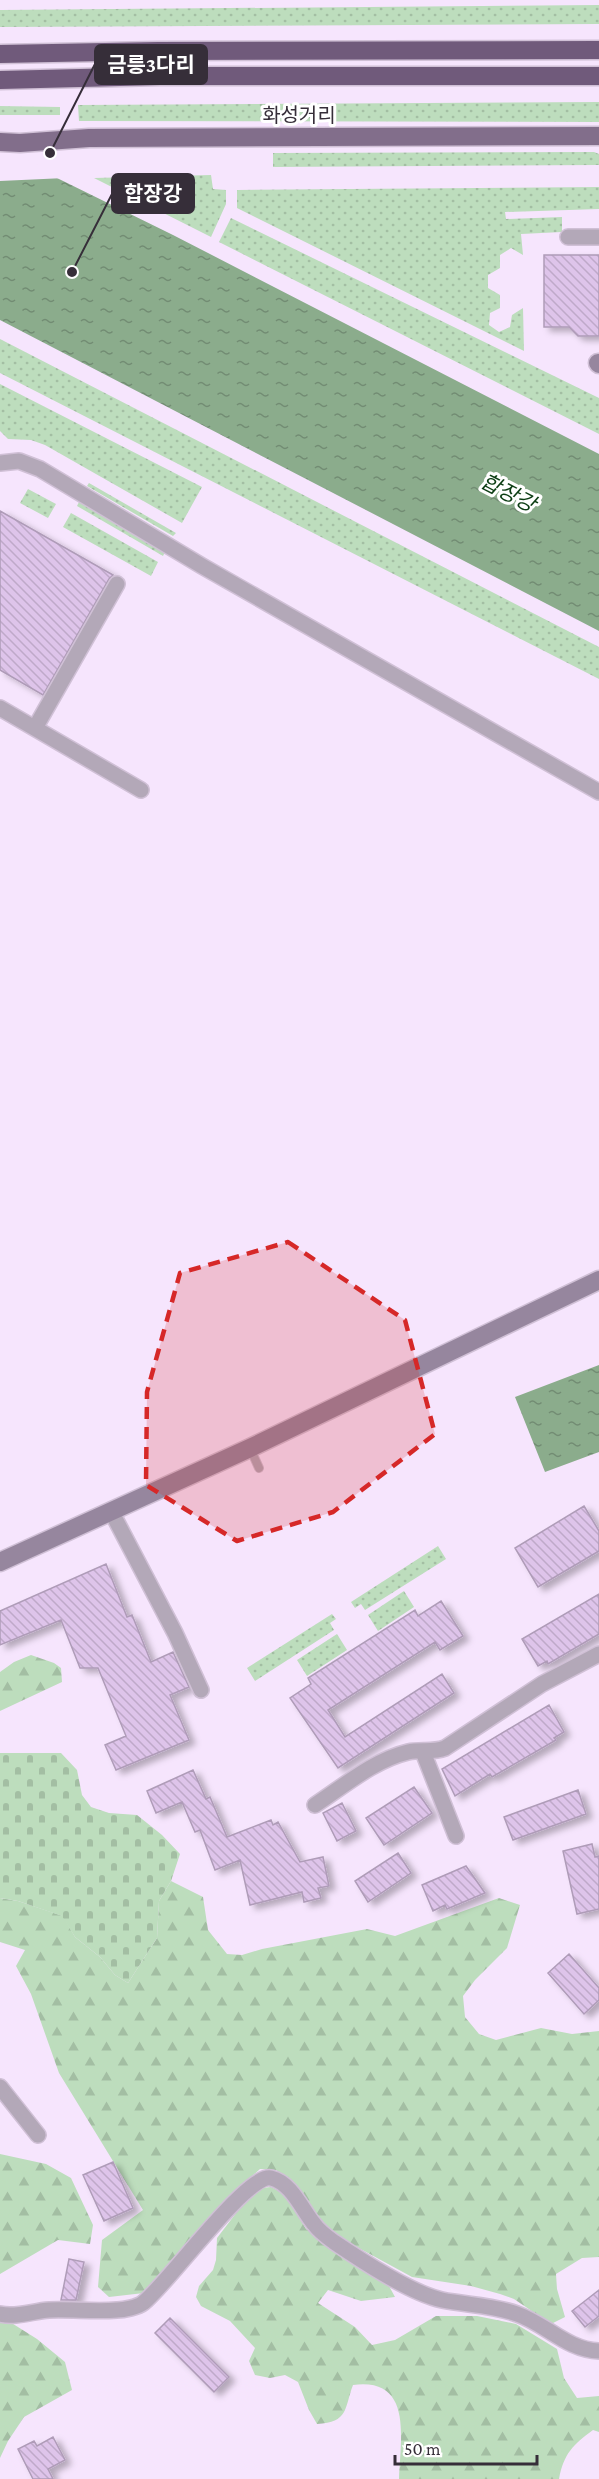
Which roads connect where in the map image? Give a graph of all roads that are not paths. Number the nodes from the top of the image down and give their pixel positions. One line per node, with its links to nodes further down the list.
1 (599, 50): 2 (highway)
2 (0, 54)
3 (599, 76): 4 (highway, 화성거리)
4 (0, 80)
5 (599, 136): 6 (main road, 화성거리)
6 (0, 142)
7 (568, 237): 8 (street)
8 (599, 237)
9 (0, 463): 14 (street)
10 (117, 584): 12 (street)
11 (0, 708): 12 (street)
12 (35, 728): 13 (street)
13 (141, 790)
14 (599, 792)
15 (599, 1280): 16 (street)
16 (250, 1448): 17 (lane); 18 (street)
17 (259, 1468)
18 (111, 1511): 19 (street); 21 (street)
19 (0, 1562)
20 (599, 1654): 22 (street)
21 (201, 1690)
22 (423, 1752): 23 (street); 24 (street)
23 (315, 1805)
24 (456, 1836)
25 (0, 2087): 26 (street)
26 (38, 2135)
27 (0, 2314): 28 (street)
28 (599, 2351)

